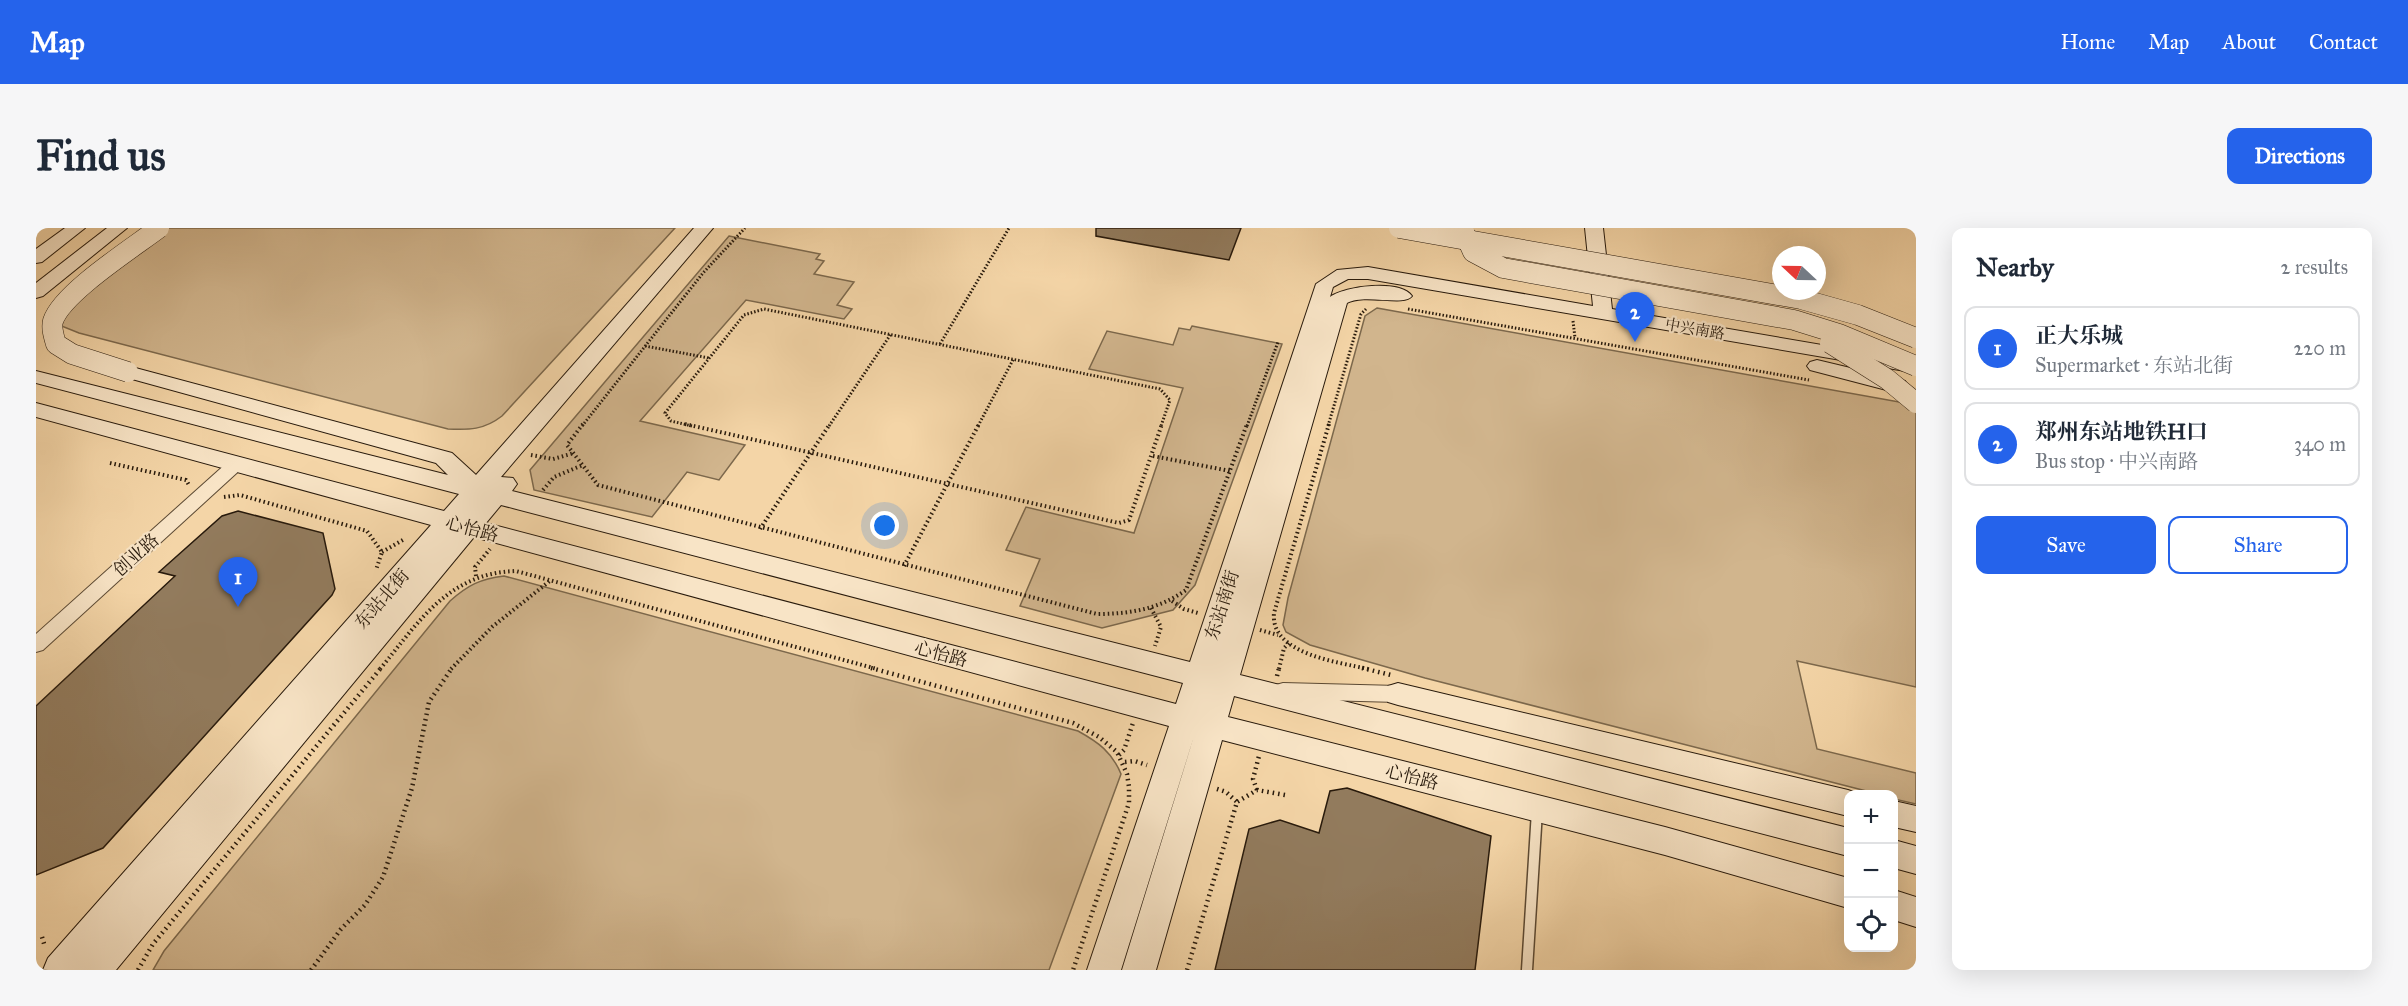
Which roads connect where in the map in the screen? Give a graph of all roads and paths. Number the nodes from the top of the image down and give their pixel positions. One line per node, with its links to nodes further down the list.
1 (54, 228): 12 (street)
2 (76, 228): 13 (street)
3 (117, 228): 16 (street)
4 (159, 228): 40 (street, bridge)
5 (704, 228): 40 (street, 东站北街)
6 (722, 228): 40 (street, 东站北街)
7 (745, 228): 23 (path)
8 (1009, 228): 22 (path)
9 (1399, 228): 14 (street, bridge)
10 (1465, 228): 26 (street, bridge)
11 (1594, 228): 18 (street)
12 (36, 241)
13 (36, 258)
14 (1643, 270): 20 (street, bridge); 31 (street, bridge)
15 (1372, 290): 18 (street, 中兴南路); 27 (street, 中兴南路); 48 (street, 东站南街); 49 (street, 东站南街); 50 (path)
16 (36, 292)
17 (1407, 308): 27 (path)
18 (1603, 314): 26 (street, 中兴南路)
19 (891, 334): 22 (path); 24 (path); 33 (path)
20 (1916, 338)
21 (1278, 342): 37 (path)
22 (940, 344): 25 (path)
23 (645, 346): 24 (path); 43 (path)
24 (709, 358): 33 (path)
25 (1014, 358): 34 (path); 38 (path)
26 (1916, 366)
27 (1814, 373): 29 (street, 中兴南路); 30 (street)
28 (36, 377): 40 (street)
29 (1916, 382)
30 (1916, 393)
31 (1916, 403)
32 (36, 410): 36 (street, 心怡路)
33 (811, 453): 38 (path); 43 (path)
34 (1153, 456): 37 (path); 38 (path)
35 (110, 464): 39 (path)
36 (235, 465): 42 (street, 心怡路); 47 (street, 创业路)
37 (1230, 471): 44 (path)
38 (947, 484): 44 (path)
39 (186, 492)
40 (487, 492): 42 (street, 东站北街); 48 (street)
41 (220, 498): 45 (path)
42 (458, 526): 52 (street, 心怡路); 65 (street, 东站北街); 66 (street, 东站北街)
43 (760, 529): 44 (path)
44 (904, 566)
45 (374, 573)
46 (551, 580): 67 (path); 68 (path); 69 (path)
47 (36, 645)
48 (1199, 676): 49 (street); 52 (street, 东站南街)
49 (1224, 683): 51 (street); 53 (street, 东站南街)
50 (1395, 685): 51 (street); 55 (street)
51 (1254, 691): 59 (street)
52 (1185, 718): 53 (street, 心怡路); 70 (street, 东站南街)
53 (1212, 726): 56 (street, 心怡路); 71 (street, 东站南街)
54 (1285, 795): 72 (path)
55 (1844, 802)
56 (1537, 808): 62 (street, 心怡路); 73 (lane)
57 (1898, 815): 58 (street)
58 (1916, 819)
59 (1844, 841)
60 (1898, 855): 61 (street)
61 (1916, 860)
62 (1844, 892)
63 (1898, 907): 64 (street)
64 (1916, 912)
65 (60, 970)
66 (95, 970)
67 (138, 970)
68 (311, 970)
69 (1072, 970)
70 (1104, 970)
71 (1139, 970)
72 (1187, 970)
73 (1527, 970)

